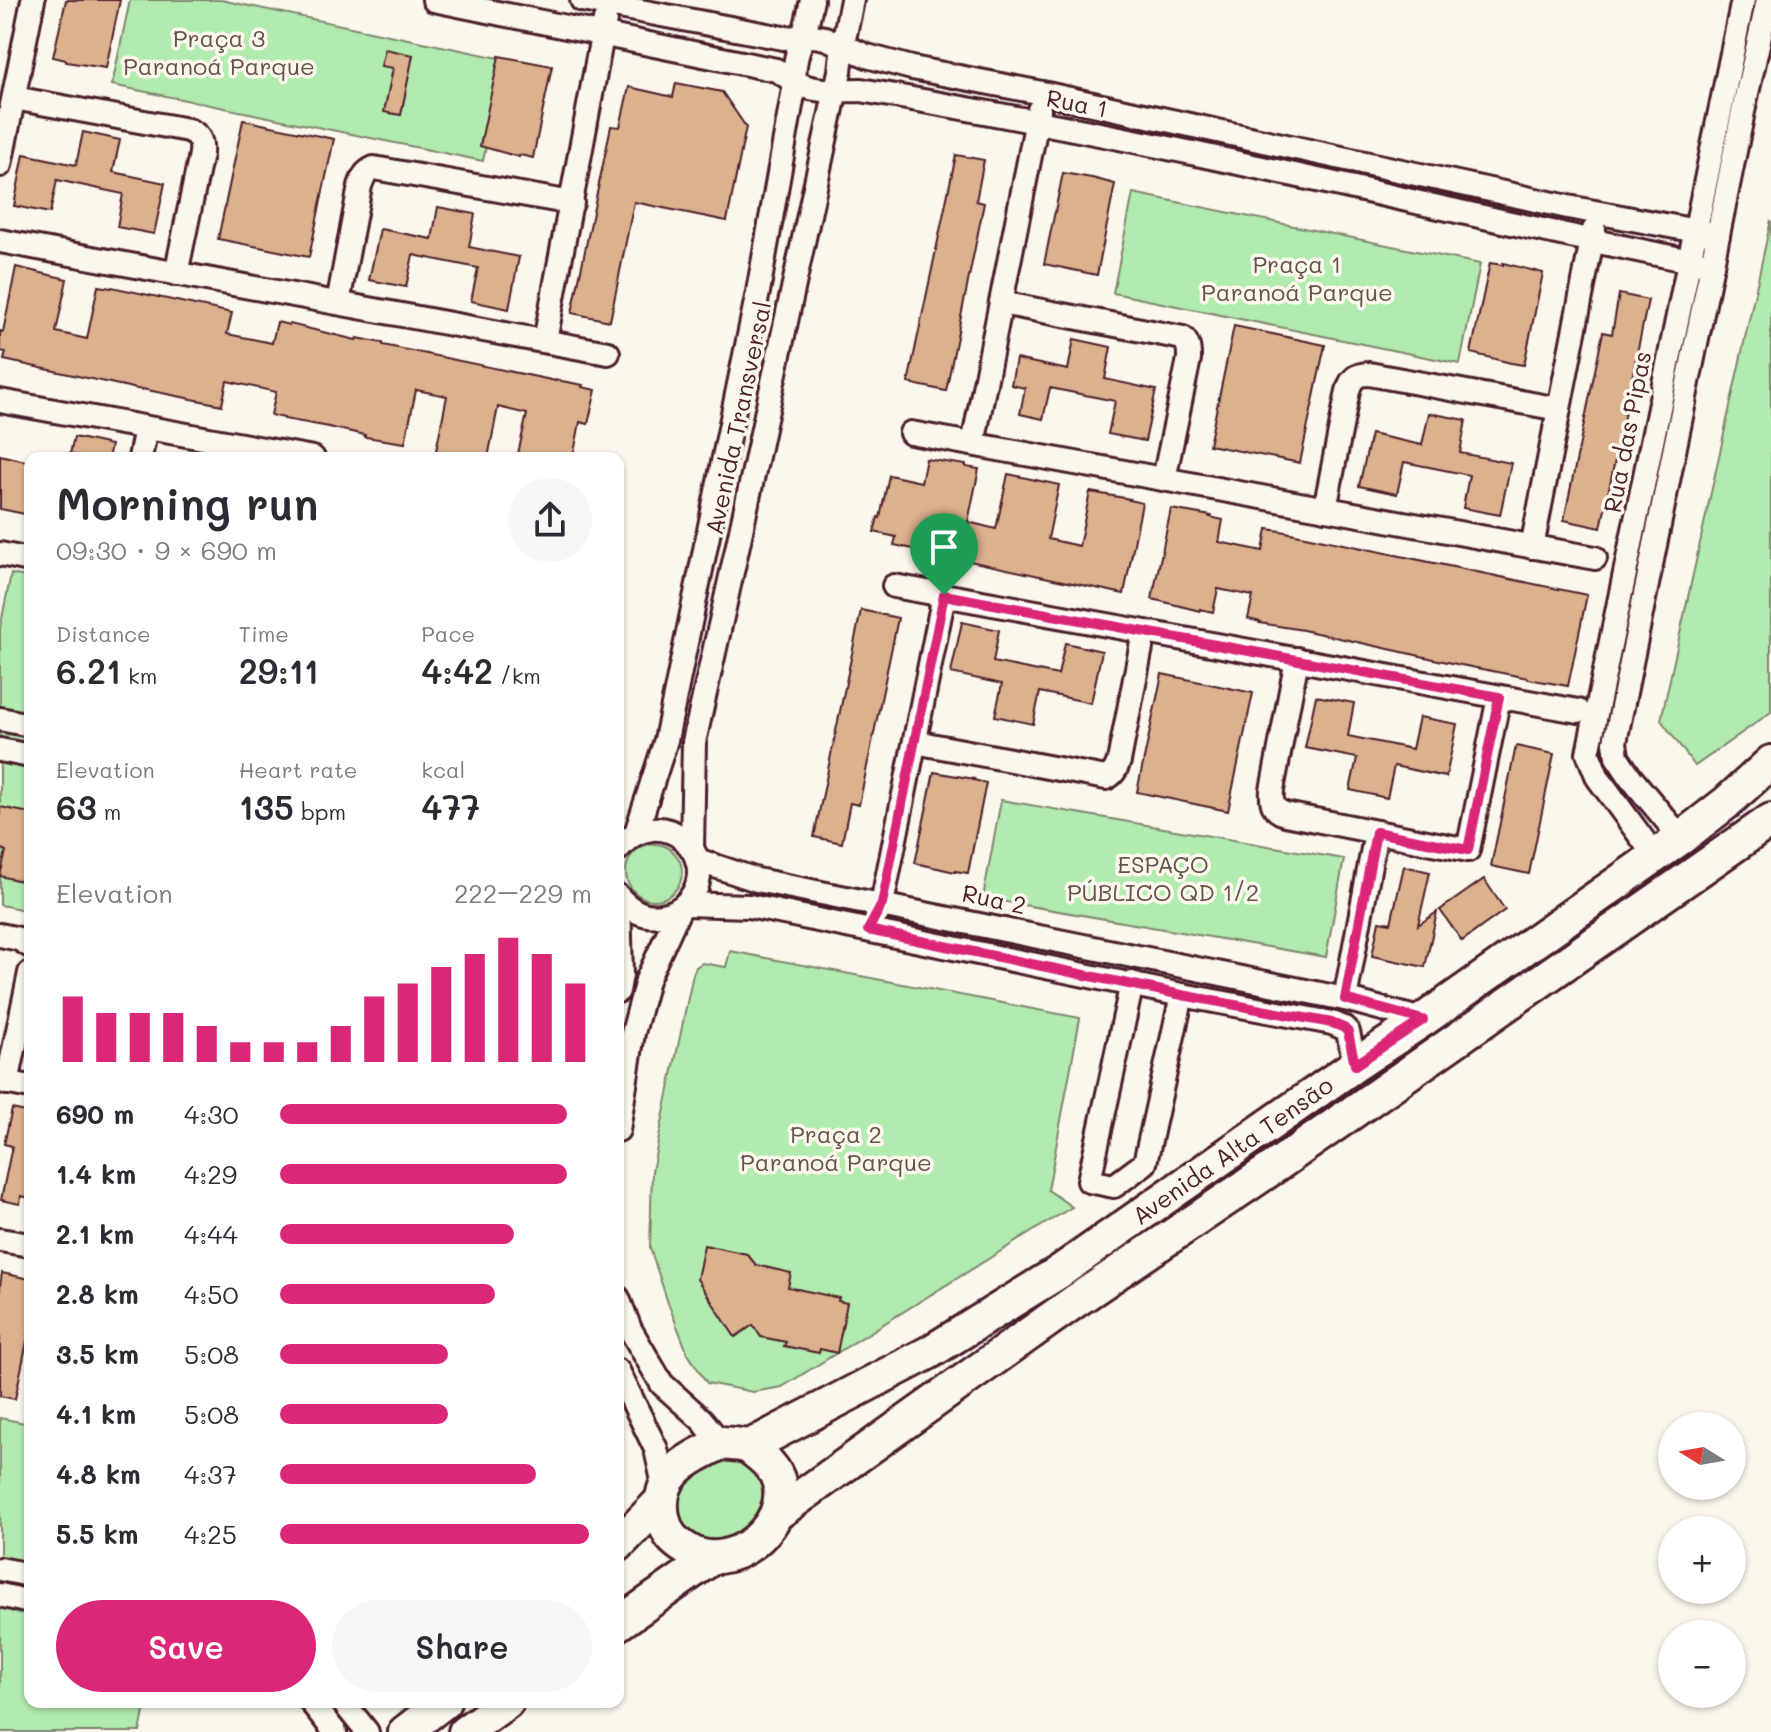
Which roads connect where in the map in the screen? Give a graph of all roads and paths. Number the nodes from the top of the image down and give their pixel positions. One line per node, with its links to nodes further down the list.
1 (33, 0): 15 (street)
2 (434, 0): 9 (street, Rua 1)
3 (582, 0): 8 (street, Rua 1)
4 (812, 0): 10 (street, Avenida Transversal)
5 (852, 0): 11 (street, Avenida Transversal)
6 (1743, 0): 20 (street, Rua das Pipas)
7 (1768, 0): 21 (street, Rua das Pipas)
8 (608, 6): 9 (street); 10 (street, Rua 1)
9 (602, 34): 12 (street, Rua 1); 18 (street)
10 (803, 37): 11 (street, Rua 1); 12 (street, Avenida Transversal)
11 (843, 44): 13 (street, Avenida Transversal); 14 (street, Rua 1)
12 (795, 83): 13 (street, Rua 1); 58 (street, Avenida Transversal)
13 (835, 90): 16 (street, Rua 1); 60 (street, Avenida Transversal)
14 (1042, 93): 16 (street); 19 (street, Rua 1)
15 (14, 98): 17 (street); 26 (street)
16 (1037, 123): 23 (street, Rua 1); 28 (street)
17 (0, 165)
18 (572, 203): 27 (street); 29 (street)
19 (1598, 213): 20 (street, Rua 1); 23 (street)
20 (1695, 230): 21 (street, Rua 1); 24 (street, Rua das Pipas)
21 (1718, 235): 25 (street, Rua das Pipas)
22 (0, 241): 26 (street)
23 (1592, 241): 24 (street, Rua 1); 32 (street)
24 (1689, 261): 25 (street, Rua 1); 59 (street, Rua das Pipas)
25 (1712, 265): 59 (street, Rua das Pipas)
26 (176, 274): 27 (street)
27 (338, 303): 29 (street)
28 (1001, 303): 35 (street); 38 (street)
29 (545, 341): 30 (street)
30 (608, 353)
31 (0, 401): 33 (street)
32 (1559, 409): 39 (street); 40 (street)
33 (146, 428): 36 (street); 37 (street)
34 (911, 433): 35 (street)
35 (973, 444): 38 (street)
36 (141, 452)
37 (276, 452)
38 (1164, 479): 39 (street)
39 (1325, 509): 40 (street)
40 (1532, 547): 42 (street)
41 (0, 554): 43 (street)
42 (1595, 558)
43 (24, 559)
44 (894, 586): 45 (street)
45 (944, 595): 46 (street); 52 (street)
46 (1144, 632): 47 (street); 52 (street)
47 (1297, 659): 48 (street); 57 (street)
48 (1499, 697): 49 (street); 57 (street)
49 (1578, 711)
50 (0, 719): 51 (street)
51 (24, 724)
52 (915, 742): 62 (street)
53 (0, 750): 54 (street)
54 (24, 755)
55 (1771, 762): 59 (street, Avenida Alta Tensão)
56 (1771, 820): 82 (street, Avenida Alta Tensão)
57 (1376, 832): 70 (street)
58 (624, 840): 60 (street, Avenida Transversal)
59 (1668, 847): 71 (street, Avenida Alta Tensão)
60 (694, 854): 62 (street, Rua 2); 63 (street, Avenida Transversal)
61 (624, 903): 63 (street)
62 (882, 904): 64 (street); 70 (street, Rua 2)
63 (682, 906): 64 (street); 75 (street, Avenida Transversal)
64 (868, 930): 67 (street)
65 (0, 935): 66 (street)
66 (24, 942)
67 (1132, 983): 68 (street); 68 (street)
68 (1182, 995): 72 (street)
69 (24, 998): 73 (street)
70 (1345, 999): 71 (street, Rua 2)
71 (1423, 1020): 72 (street, Avenida Alta Tensão)
72 (1355, 1065): 80 (street, Avenida Alta Tensão)
73 (4, 1082): 74 (street)
74 (24, 1086)
75 (624, 1091)
76 (0, 1240): 77 (street)
77 (24, 1244)
78 (624, 1314): 80 (street)
79 (624, 1383): 81 (street)
80 (735, 1445): 81 (street); 82 (street)
81 (662, 1493): 83 (street); 84 (street)
82 (778, 1513): 84 (street)
83 (624, 1538)
84 (712, 1558): 89 (street)
85 (0, 1569): 86 (street)
86 (24, 1574)
87 (0, 1595): 88 (street)
88 (24, 1601)
89 (624, 1620)
90 (316, 1708): 94 (street)
91 (348, 1708): 95 (street)
92 (436, 1708): 96 (street)
93 (499, 1708): 97 (street)
94 (335, 1732)
95 (367, 1732)
96 (405, 1732)
97 (465, 1732)

